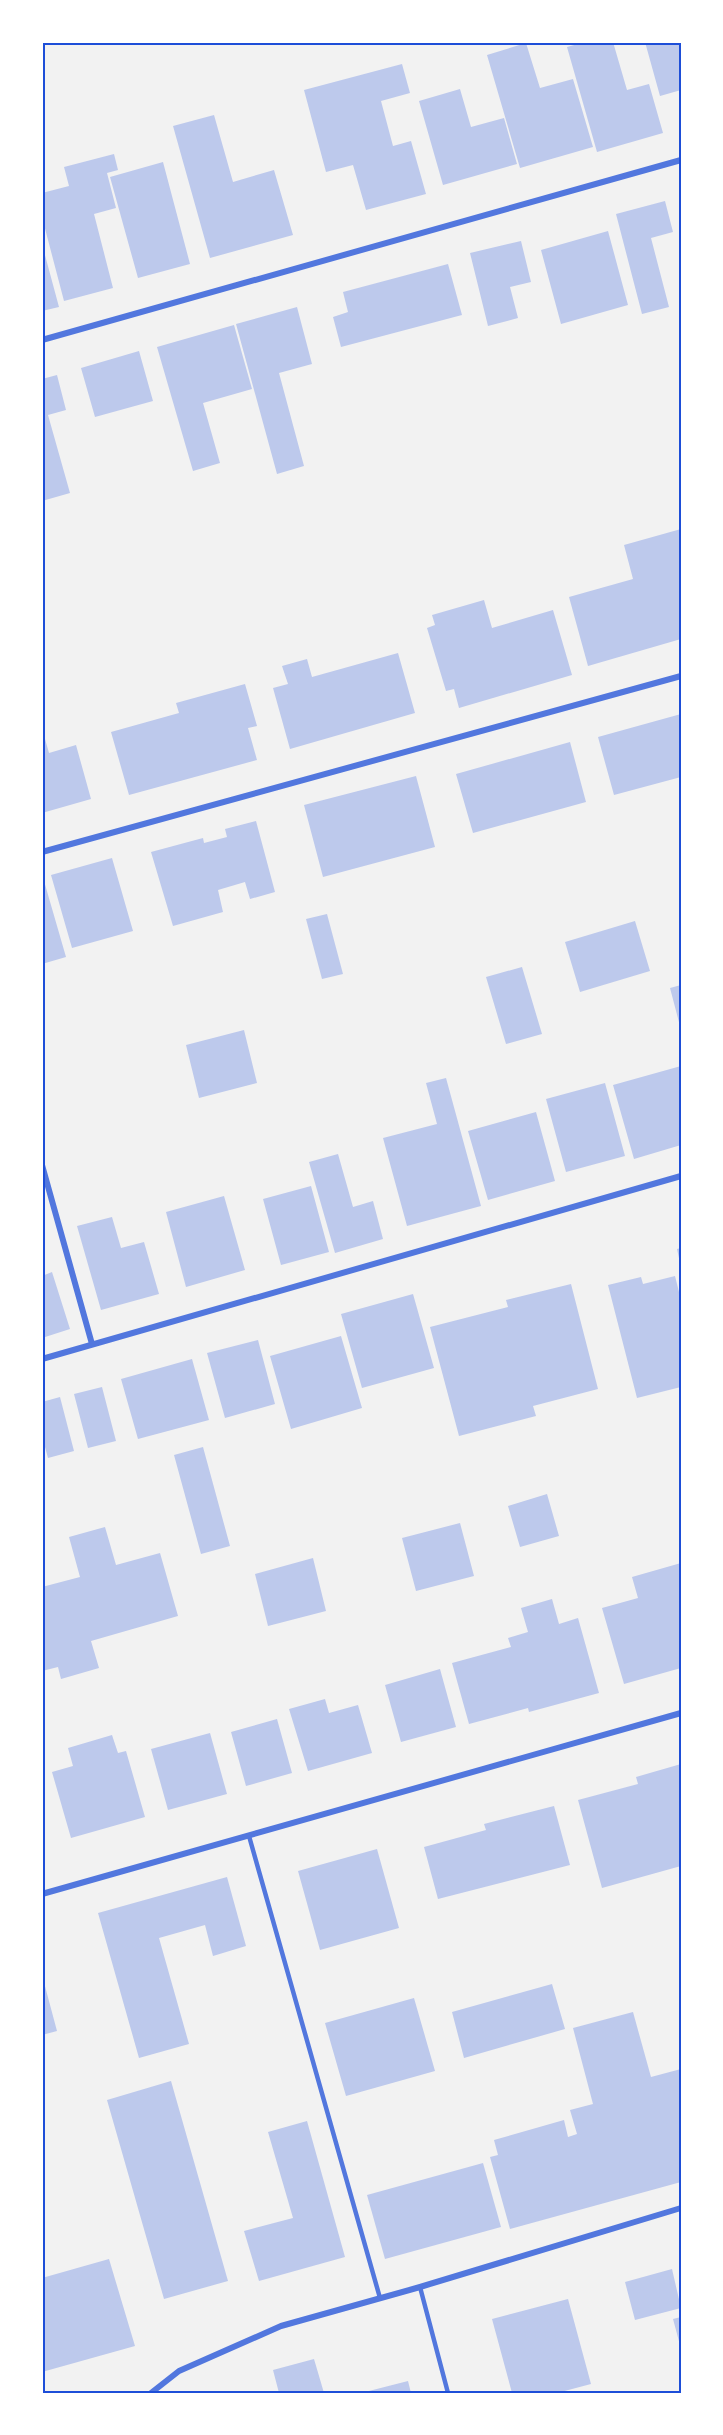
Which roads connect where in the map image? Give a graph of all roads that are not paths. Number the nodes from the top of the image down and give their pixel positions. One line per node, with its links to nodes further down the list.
1 (681, 160): 2 (street)
2 (42, 340)
3 (681, 676): 4 (street)
4 (42, 852)
5 (42, 1165): 7 (street)
6 (681, 1176): 7 (street)
7 (92, 1344): 8 (street)
8 (42, 1359)
9 (681, 1713): 10 (street)
10 (249, 1836): 11 (street); 14 (lane)
11 (42, 1894)
12 (681, 2208): 13 (street)
13 (420, 2287): 14 (street); 16 (lane)
14 (380, 2298): 15 (street)
15 (151, 2393)
16 (447, 2393)

